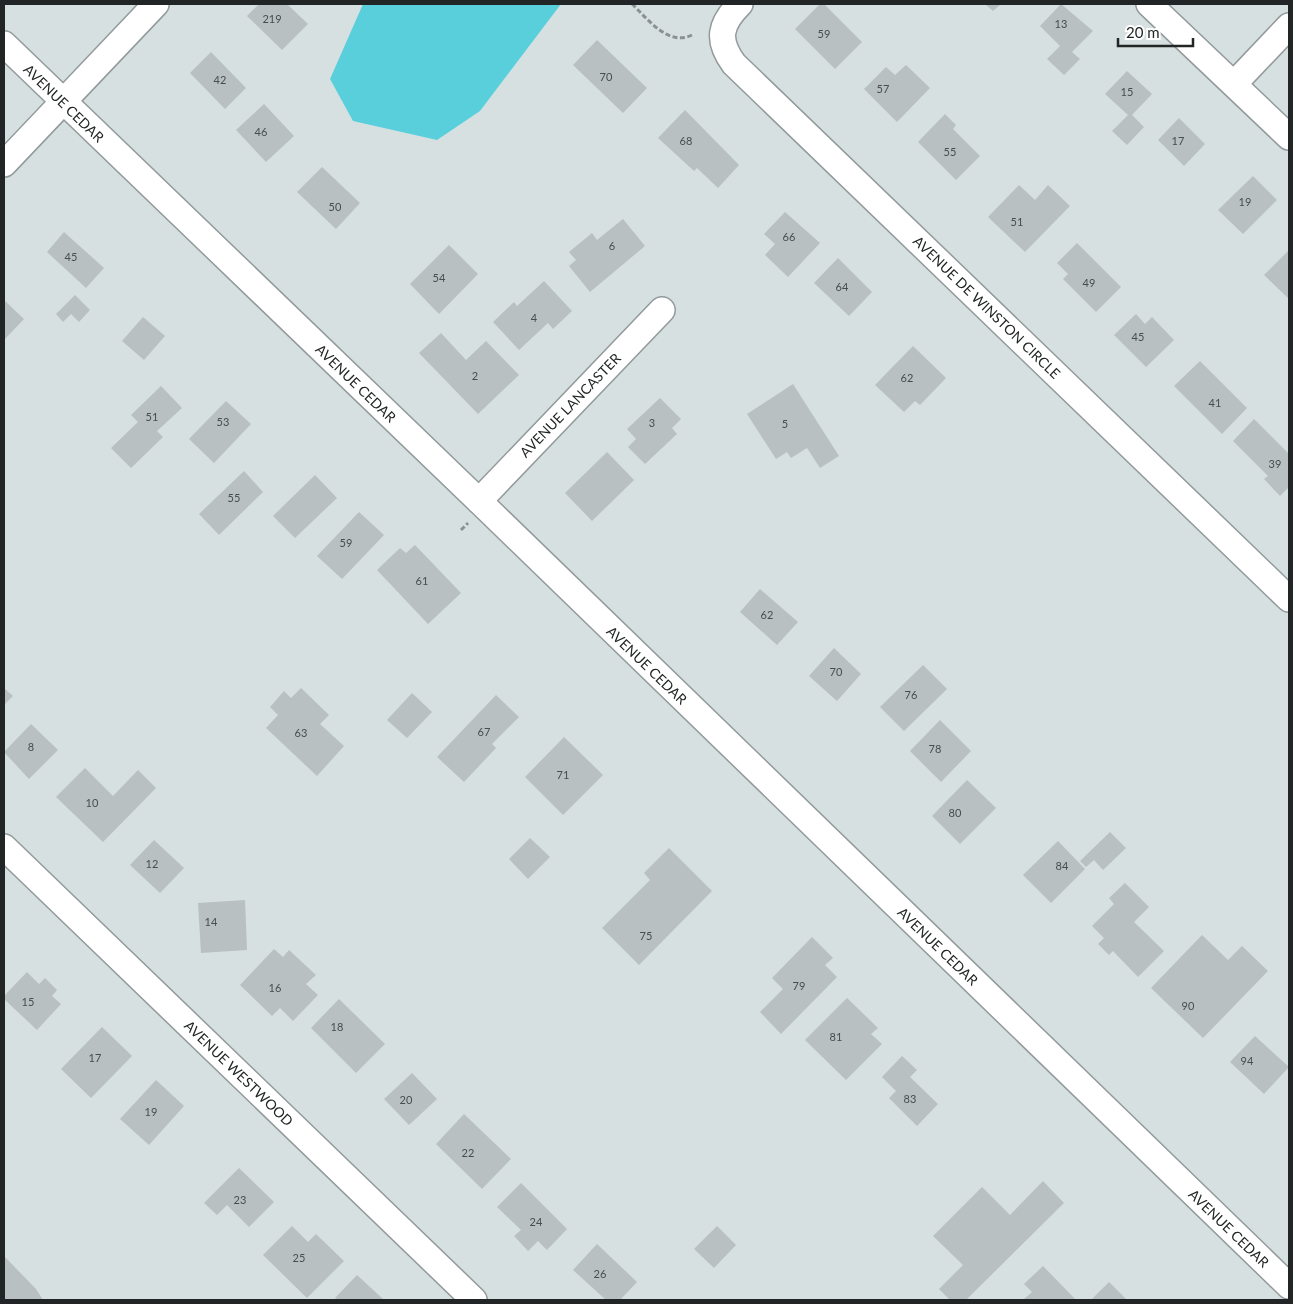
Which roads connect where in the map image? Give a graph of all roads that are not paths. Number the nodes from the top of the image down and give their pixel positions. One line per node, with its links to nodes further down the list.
1 (156, 4): 7 (street)
2 (740, 4): 12 (street, AVENUE DE WINSTON CIRCLE)
3 (1149, 4): 6 (street)
4 (1289, 26): 6 (street)
5 (4, 44): 7 (street, AVENUE CEDAR)
6 (1234, 84): 8 (street)
7 (63, 102): 9 (street); 11 (street, AVENUE CEDAR)
8 (1289, 137)
9 (4, 164)
10 (662, 310): 11 (street, AVENUE LANCASTER)
11 (479, 501): 14 (street, AVENUE CEDAR)
12 (1289, 598)
13 (4, 847): 15 (street, AVENUE WESTWOOD)
14 (1289, 1286)
15 (474, 1300)

